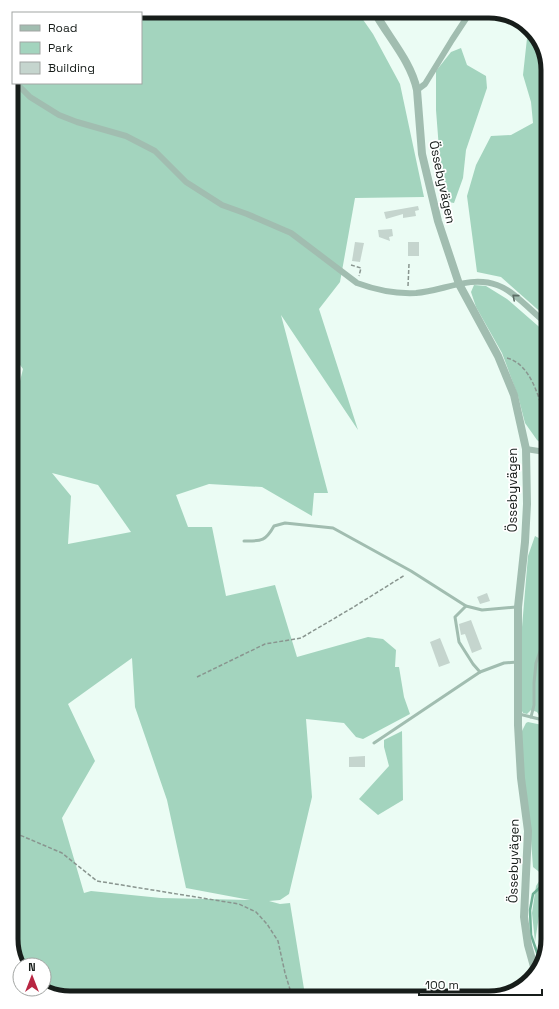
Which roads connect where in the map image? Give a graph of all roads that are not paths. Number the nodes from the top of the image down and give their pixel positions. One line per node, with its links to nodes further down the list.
1 (378, 18): 4 (street, Össebyvägen)
2 (466, 18): 4 (street)
3 (18, 85): 5 (street)
4 (418, 90): 5 (street, Össebyvägen)
5 (459, 284): 6 (street, one-way to 5); 7 (street, Össebyvägen)
6 (541, 319)
7 (526, 449): 8 (street); 11 (street, Össebyvägen)
8 (541, 451)
9 (244, 541): 10 (lane)
10 (466, 606): 11 (lane); 14 (lane)
11 (518, 607): 13 (street, Össebyvägen)
12 (541, 648): 16 (lane)
13 (517, 662): 14 (lane); 15 (street, Össebyvägen)
14 (480, 672): 18 (lane)
15 (518, 714): 16 (lane); 19 (street, Össebyvägen)
16 (531, 717): 17 (lane)
17 (541, 720)
18 (374, 743)
19 (534, 966)

